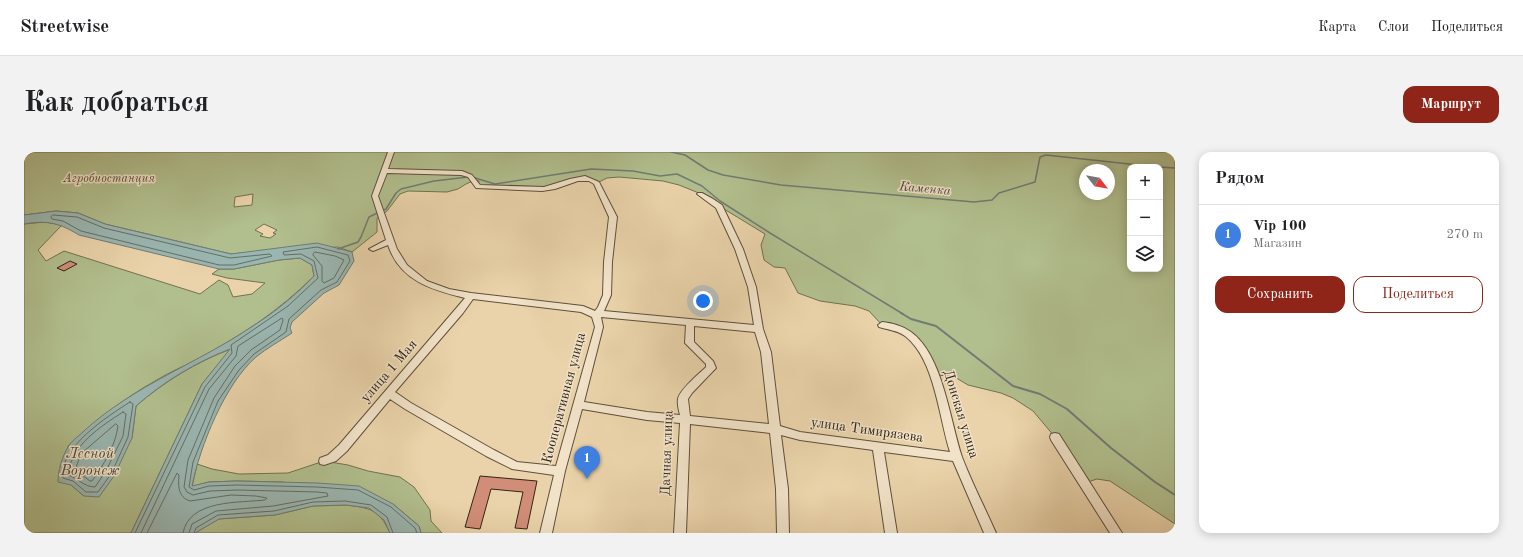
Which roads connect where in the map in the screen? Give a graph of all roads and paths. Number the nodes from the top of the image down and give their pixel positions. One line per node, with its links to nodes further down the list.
1 (391, 152): 2 (street)
2 (384, 171): 4 (street); 7 (street)
3 (700, 194): 10 (street)
4 (390, 241): 5 (street); 6 (street)
5 (373, 249)
6 (471, 296): 7 (street); 11 (street, улица 1 Мая)
7 (596, 314): 8 (street); 12 (street, Кооперативная улица)
8 (690, 322): 10 (street); 13 (street, Дачная улица)
9 (882, 324): 17 (street, Донская улица)
10 (759, 329): 14 (street)
11 (389, 393): 18 (street, улица 1 Мая); 19 (street)
12 (579, 405): 13 (street, улица Тимирязева); 19 (street, Кооперативная улица)
13 (685, 419): 14 (street, улица Тимирязева); 21 (street, Дачная улица)
14 (775, 429): 16 (street, улица Тимирязева); 22 (street)
15 (1055, 437): 25 (street)
16 (878, 447): 17 (street, улица Тимирязева); 23 (street)
17 (956, 457): 24 (street, Донская улица)
18 (324, 461)
19 (560, 471): 20 (street, Кооперативная улица)
20 (546, 533)
21 (680, 533)
22 (783, 533)
23 (891, 533)
24 (990, 533)
25 (1116, 533)

